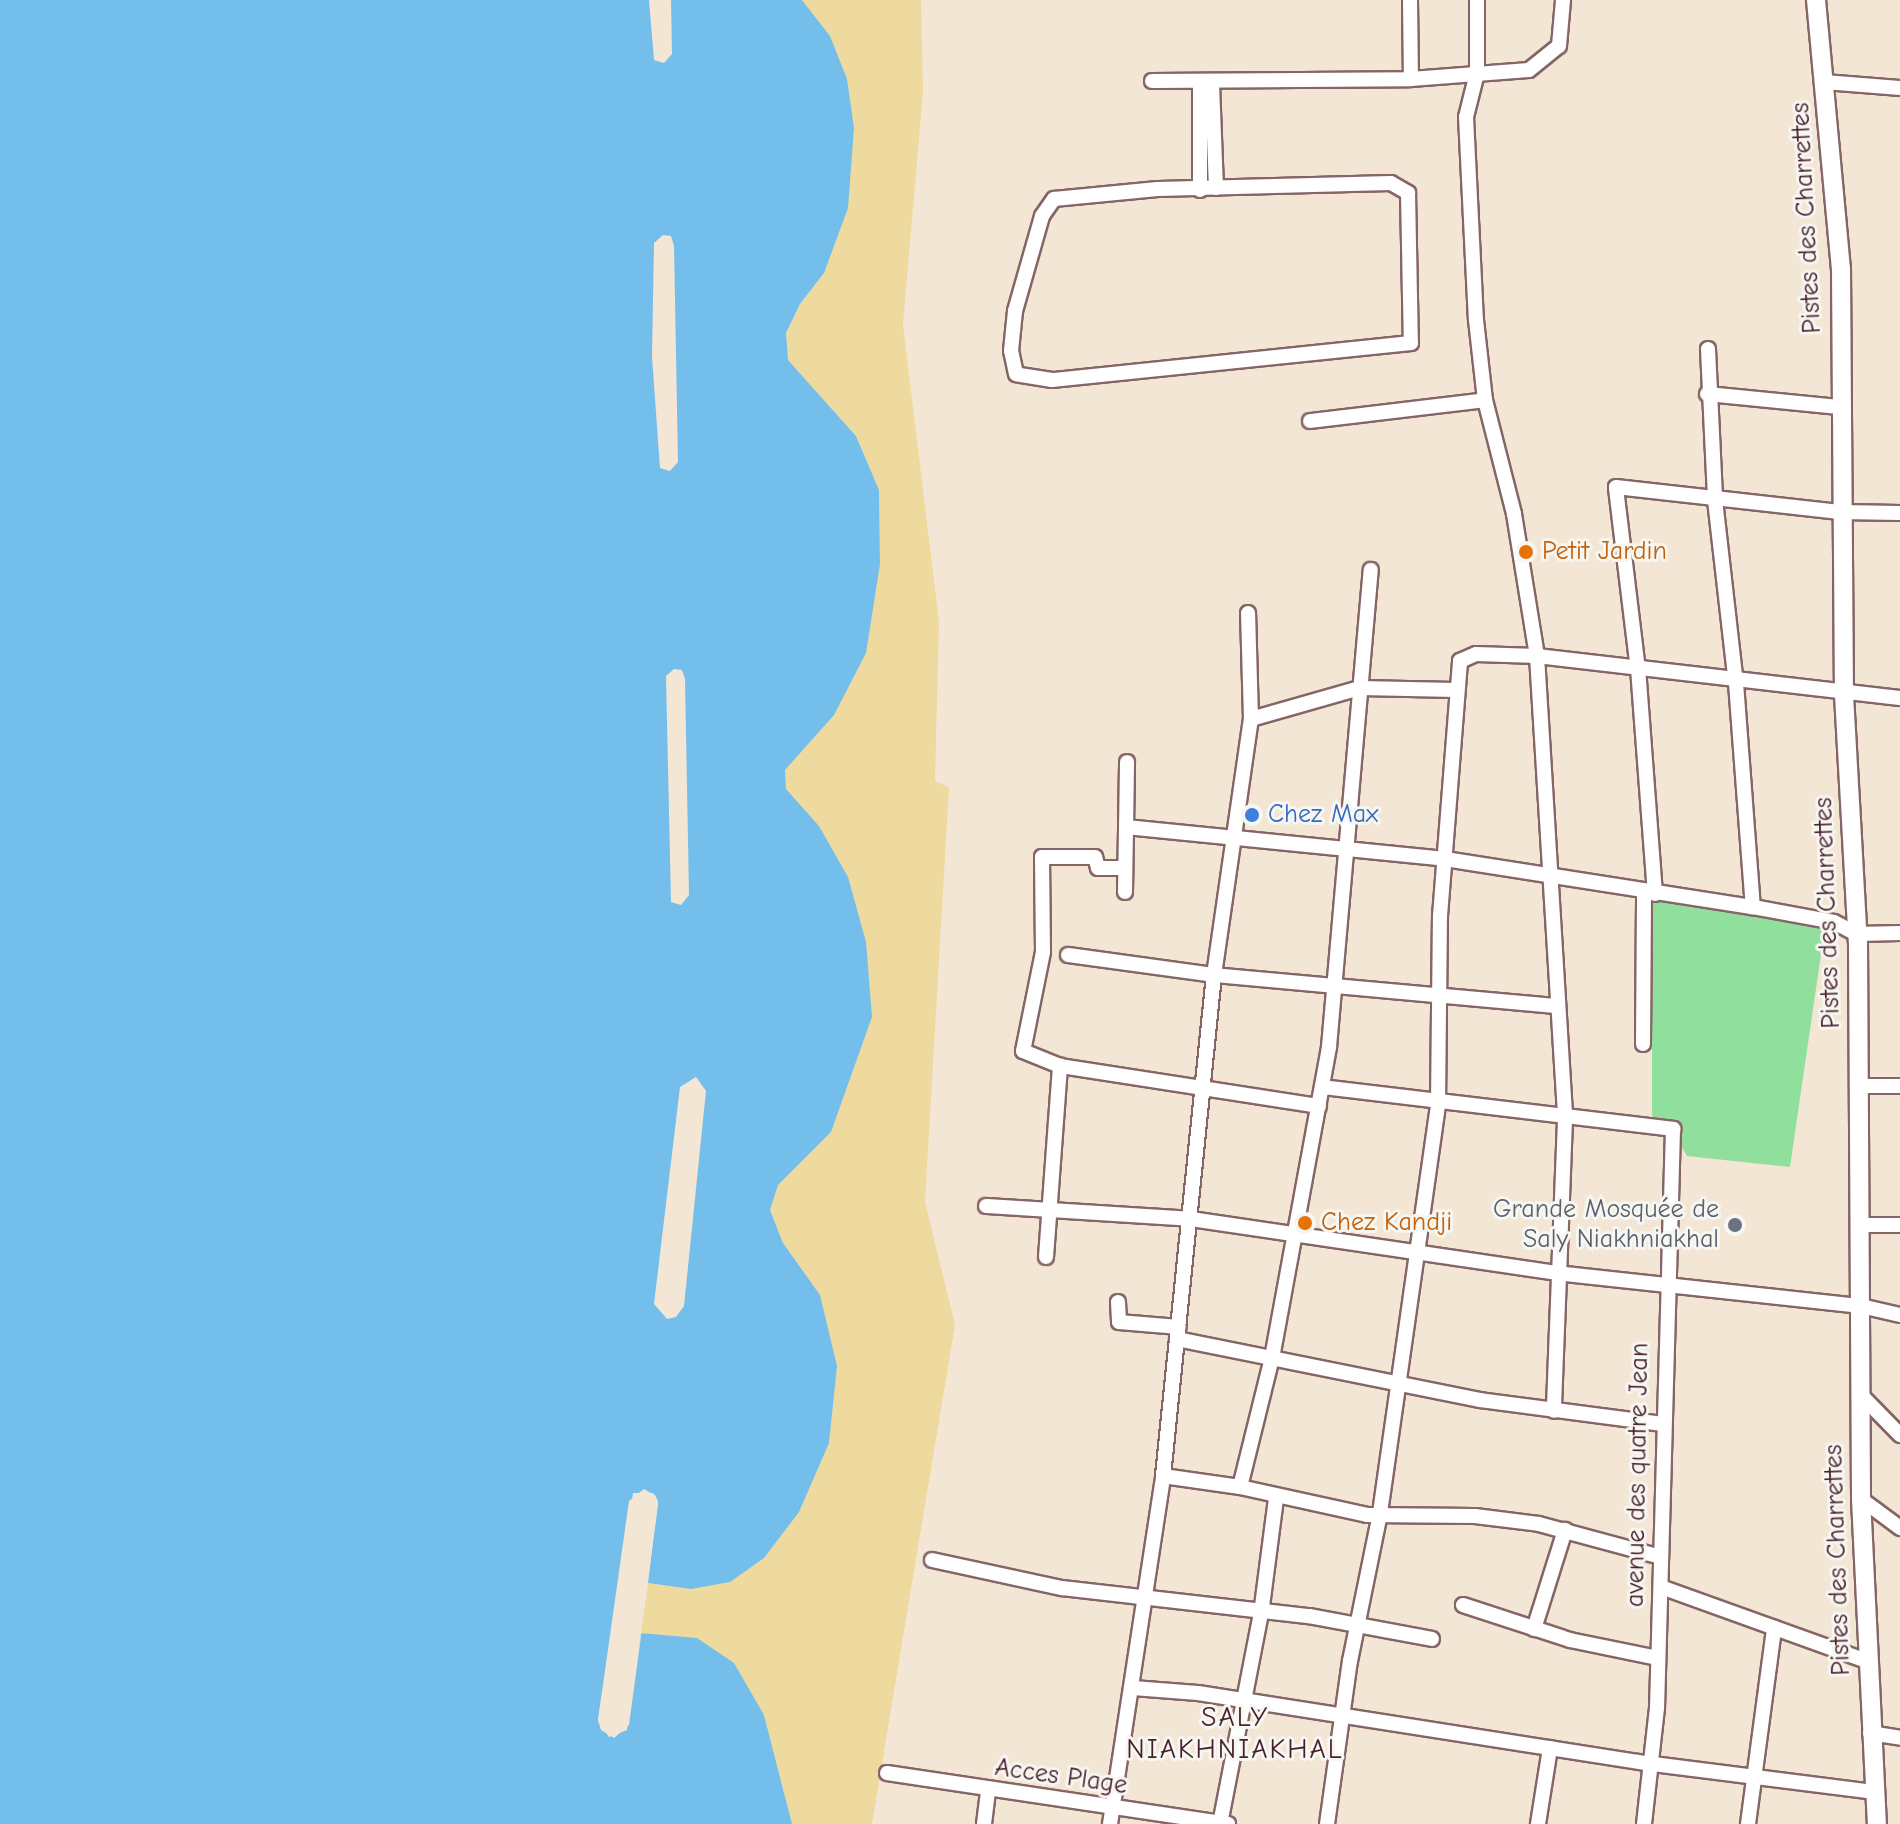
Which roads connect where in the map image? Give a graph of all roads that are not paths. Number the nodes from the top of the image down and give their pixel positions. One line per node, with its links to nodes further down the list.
1 (1410, 0): 6 (street)
2 (1477, 0): 5 (street)
3 (1563, 0): 5 (street)
4 (1816, 0): 8 (main road, Pistes des Charrettes)
5 (1477, 73): 6 (street); 15 (street)
6 (1411, 79): 9 (street)
7 (1152, 81): 9 (street)
8 (1825, 82): 10 (street); 16 (main road, Pistes des Charrettes)
9 (1206, 84): 11 (street); 12 (street)
10 (1900, 88)
11 (1216, 188): 12 (street); 12 (street)
12 (1200, 190)
13 (1708, 349): 14 (street)
14 (1707, 394): 16 (street); 18 (street)
15 (1485, 400): 17 (street); 23 (street)
16 (1839, 407): 19 (main road, Pistes des Charrettes)
17 (1310, 421)
18 (1715, 500): 19 (street); 24 (street); 25 (street)
19 (1840, 512): 20 (street); 28 (main road, Pistes des Charrettes)
20 (1900, 513)
21 (1371, 570): 26 (street)
22 (1248, 613): 30 (street)
23 (1537, 656): 24 (street); 27 (street); 37 (street)
24 (1638, 670): 25 (street); 39 (street)
25 (1736, 683): 28 (street); 40 (street)
26 (1360, 688): 27 (street); 30 (street); 34 (street)
27 (1456, 690): 35 (street)
28 (1844, 695): 29 (street); 42 (main road, Pistes des Charrettes)
29 (1900, 698)
30 (1251, 719): 33 (street)
31 (1127, 762): 32 (street)
32 (1126, 827): 33 (street); 36 (street)
33 (1234, 839): 34 (street); 44 (street)
34 (1346, 850): 35 (street); 45 (street)
35 (1445, 859): 37 (street); 46 (street)
36 (1125, 868): 38 (street); 49 (street)
37 (1551, 877): 39 (street); 47 (street)
38 (1125, 892)
39 (1649, 893): 40 (street); 48 (street)
40 (1753, 907): 42 (street)
41 (1900, 933): 42 (street)
42 (1857, 934): 50 (main road, Pistes des Charrettes)
43 (1068, 955): 44 (street)
44 (1214, 975): 45 (street); 53 (street)
45 (1335, 985): 46 (street); 52 (street)
46 (1438, 995): 47 (street); 54 (street)
47 (1557, 1006): 56 (street)
48 (1643, 1044)
49 (1060, 1066): 53 (street); 58 (street)
50 (1859, 1086): 51 (street); 60 (main road, Pistes des Charrettes)
51 (1900, 1086)
52 (1322, 1087): 54 (street); 55 (street)
53 (1203, 1091): 55 (street); 59 (street)
54 (1438, 1104): 56 (street); 63 (street)
55 (1319, 1106): 62 (street)
56 (1565, 1120): 65 (street); 66 (street, avenue des quatre Jean)
57 (986, 1206): 58 (street)
58 (1049, 1212): 59 (street); 64 (street)
59 (1191, 1219): 62 (street); 70 (street)
60 (1862, 1225): 61 (street); 68 (main road, Pistes des Charrettes)
61 (1900, 1225)
62 (1295, 1234): 63 (street); 71 (street)
63 (1414, 1253): 65 (street); 72 (street)
64 (1046, 1257)
65 (1556, 1273): 66 (street); 74 (street)
66 (1665, 1287): 68 (street); 75 (street, avenue des quatre Jean)
67 (1118, 1302): 70 (street)
68 (1861, 1306): 69 (street); 73 (main road, Pistes des Charrettes)
69 (1900, 1315)
70 (1178, 1333): 71 (street); 77 (street)
71 (1272, 1358): 72 (street); 78 (street)
72 (1399, 1385): 74 (street); 81 (street)
73 (1859, 1393): 76 (street); 80 (main road, Pistes des Charrettes)
74 (1554, 1411): 75 (street)
75 (1663, 1424): 84 (street, avenue des quatre Jean)
76 (1900, 1435)
77 (1163, 1476): 78 (street); 87 (street)
78 (1240, 1487): 79 (street)
79 (1276, 1498): 81 (street); 89 (street)
80 (1861, 1499): 82 (street); 95 (main road, Pistes des Charrettes)
81 (1380, 1513): 83 (street); 90 (street)
82 (1900, 1528)
83 (1565, 1530): 84 (street); 92 (street)
84 (1661, 1557): 86 (street, avenue des quatre Jean)
85 (932, 1560): 87 (street)
86 (1661, 1587): 91 (street); 94 (street, avenue des quatre Jean)
87 (1147, 1596): 89 (street); 96 (street)
88 (1463, 1605): 92 (street)
89 (1261, 1614): 90 (street); 97 (street)
90 (1357, 1623): 93 (street); 98 (street)
91 (1774, 1628): 95 (street); 104 (street)
92 (1534, 1629): 94 (street)
93 (1432, 1639)
94 (1658, 1658): 102 (street, avenue des quatre Jean)
95 (1867, 1661): 99 (main road, Pistes des Charrettes)
96 (1133, 1688): 97 (street); 107 (street)
97 (1242, 1702): 98 (street); 109 (street)
98 (1341, 1717): 101 (street); 111 (street)
99 (1870, 1733): 100 (street); 106 (main road, Pistes des Charrettes)
100 (1900, 1738)
101 (1550, 1748): 102 (street); 112 (street)
102 (1653, 1764): 104 (street); 113 (street, avenue des quatre Jean)
103 (887, 1773): 105 (street, Acces Plage)
104 (1755, 1777): 106 (street); 114 (street)
105 (988, 1791): 107 (street, Acces Plage); 108 (street)
106 (1875, 1792): 115 (main road, Pistes des Charrettes)
107 (1111, 1816): 109 (street, Acces Plage)
108 (984, 1824)
109 (1220, 1824): 110 (street, Acces Plage)
110 (1228, 1824)
111 (1327, 1824)
112 (1538, 1824)
113 (1644, 1824)
114 (1748, 1824)
115 (1877, 1824)

